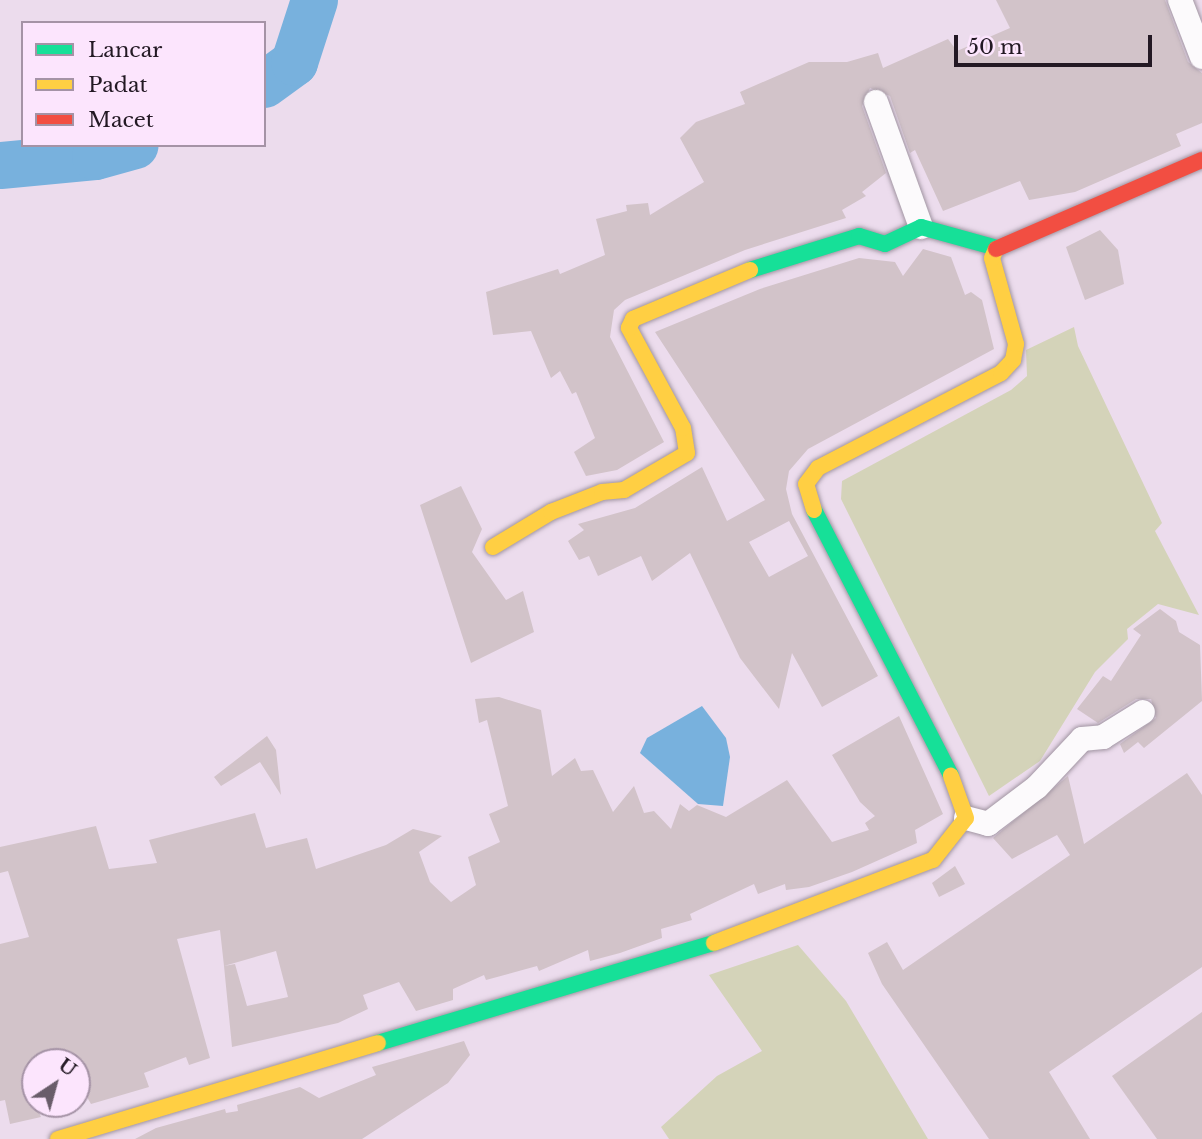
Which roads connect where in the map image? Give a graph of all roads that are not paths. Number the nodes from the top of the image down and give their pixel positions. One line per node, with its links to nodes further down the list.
1 (1180, 0): 2 (street)
2 (1202, 57)
3 (876, 102): 5 (street)
4 (1202, 160): 6 (street)
5 (921, 227): 6 (street); 7 (street)
6 (997, 248): 9 (street)
7 (493, 547)
8 (1143, 712): 9 (street)
9 (966, 818): 10 (street)
10 (58, 1139)

